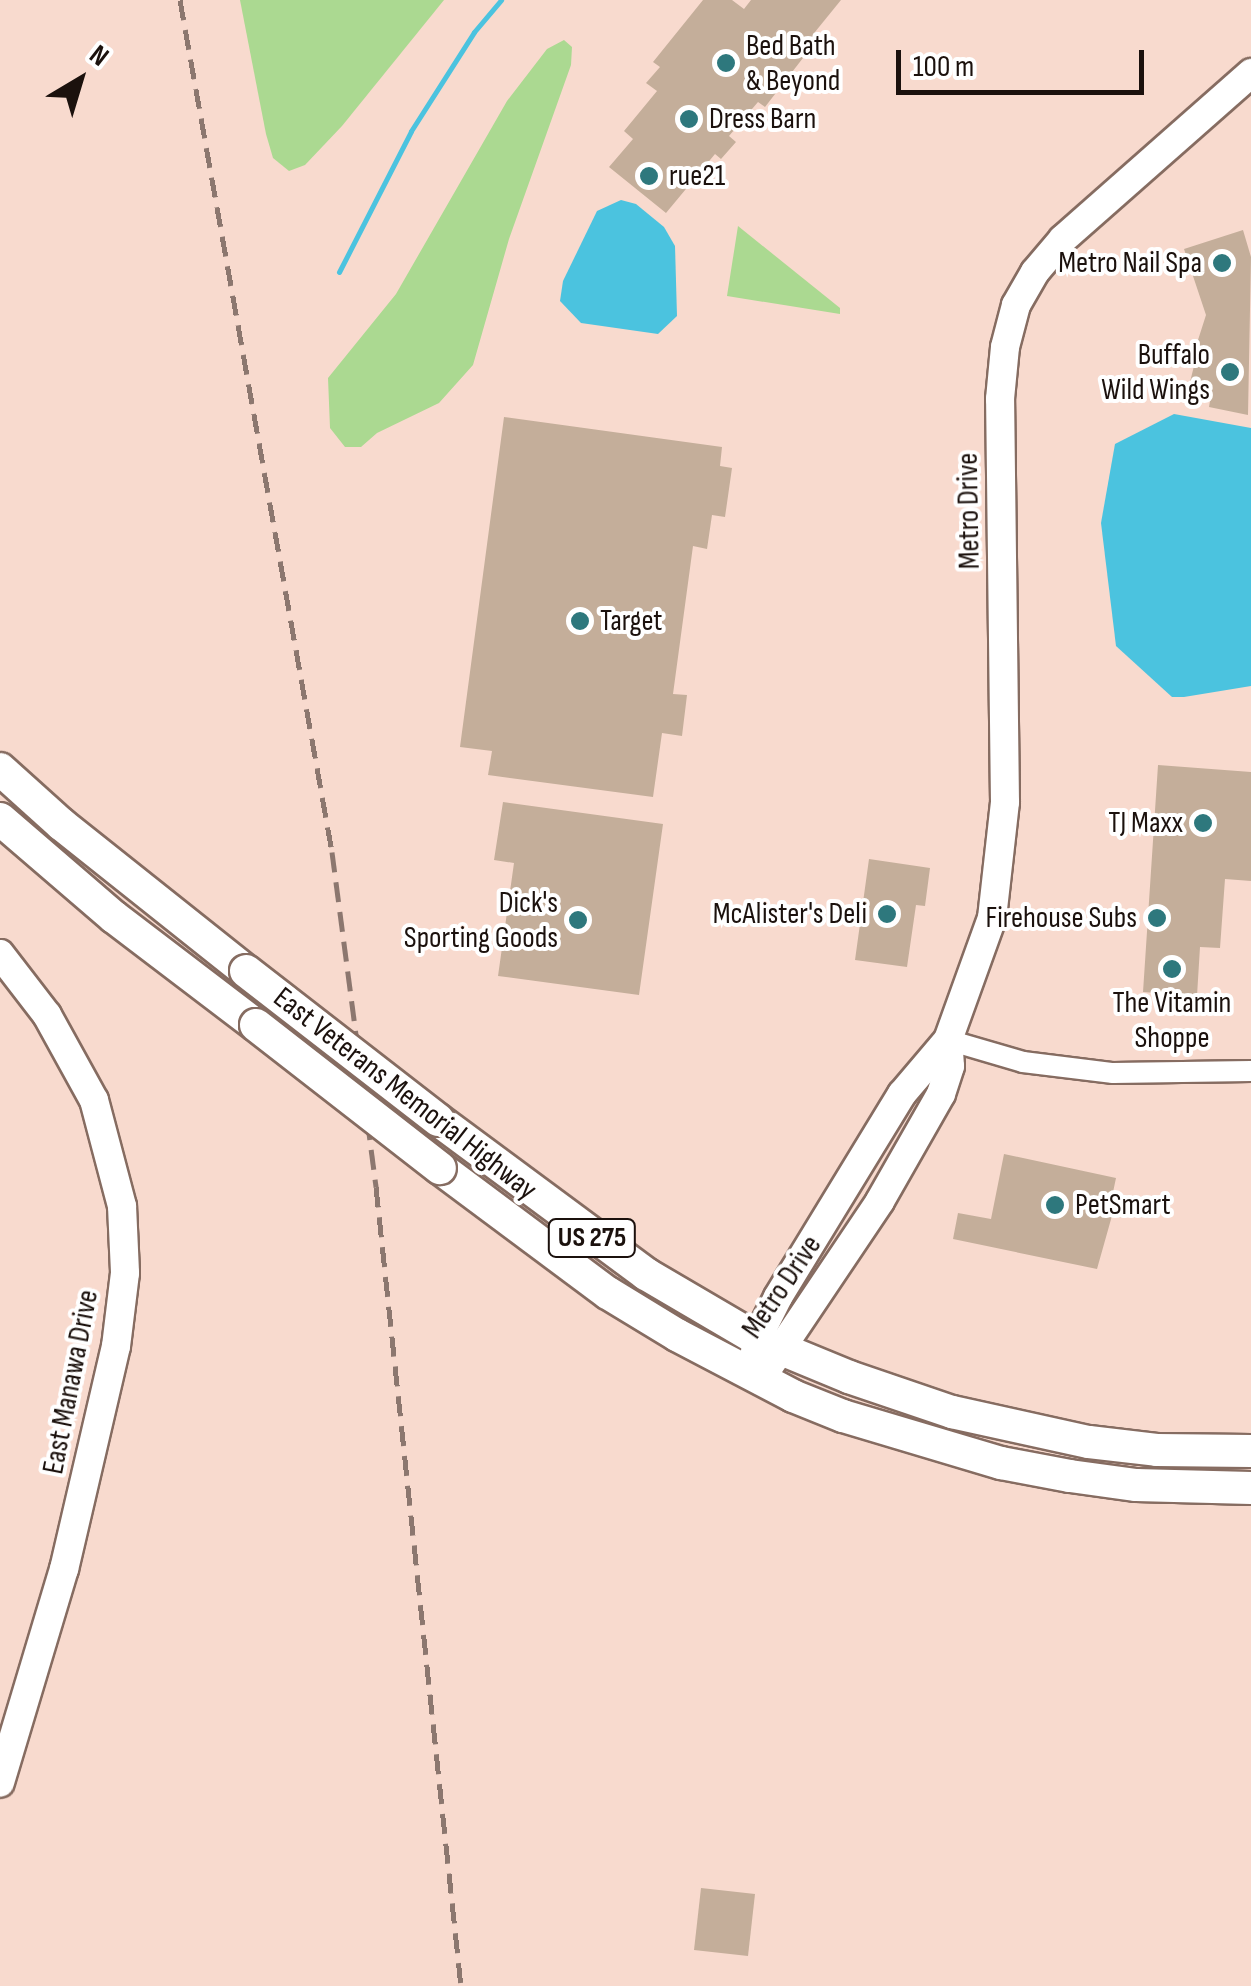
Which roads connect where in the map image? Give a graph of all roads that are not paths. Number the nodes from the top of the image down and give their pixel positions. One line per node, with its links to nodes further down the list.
1 (1251, 73): 5 (street, Metro Drive)
2 (0, 769): 7 (main road, East Veterans Memorial Highway / US 275, bridge)
3 (0, 818): 8 (main road, East Veterans Memorial Highway / US 275, bridge)
4 (0, 954): 11 (street, East Manawa Drive)
5 (948, 1040): 6 (street); 7 (street, Metro Drive)
6 (1251, 1071)
7 (770, 1344): 8 (street, Metro Drive); 9 (main road, East Veterans Memorial Highway / US 275)
8 (751, 1374): 10 (main road, East Veterans Memorial Highway / US 275)
9 (1251, 1451)
10 (1251, 1488)
11 (0, 1783)

